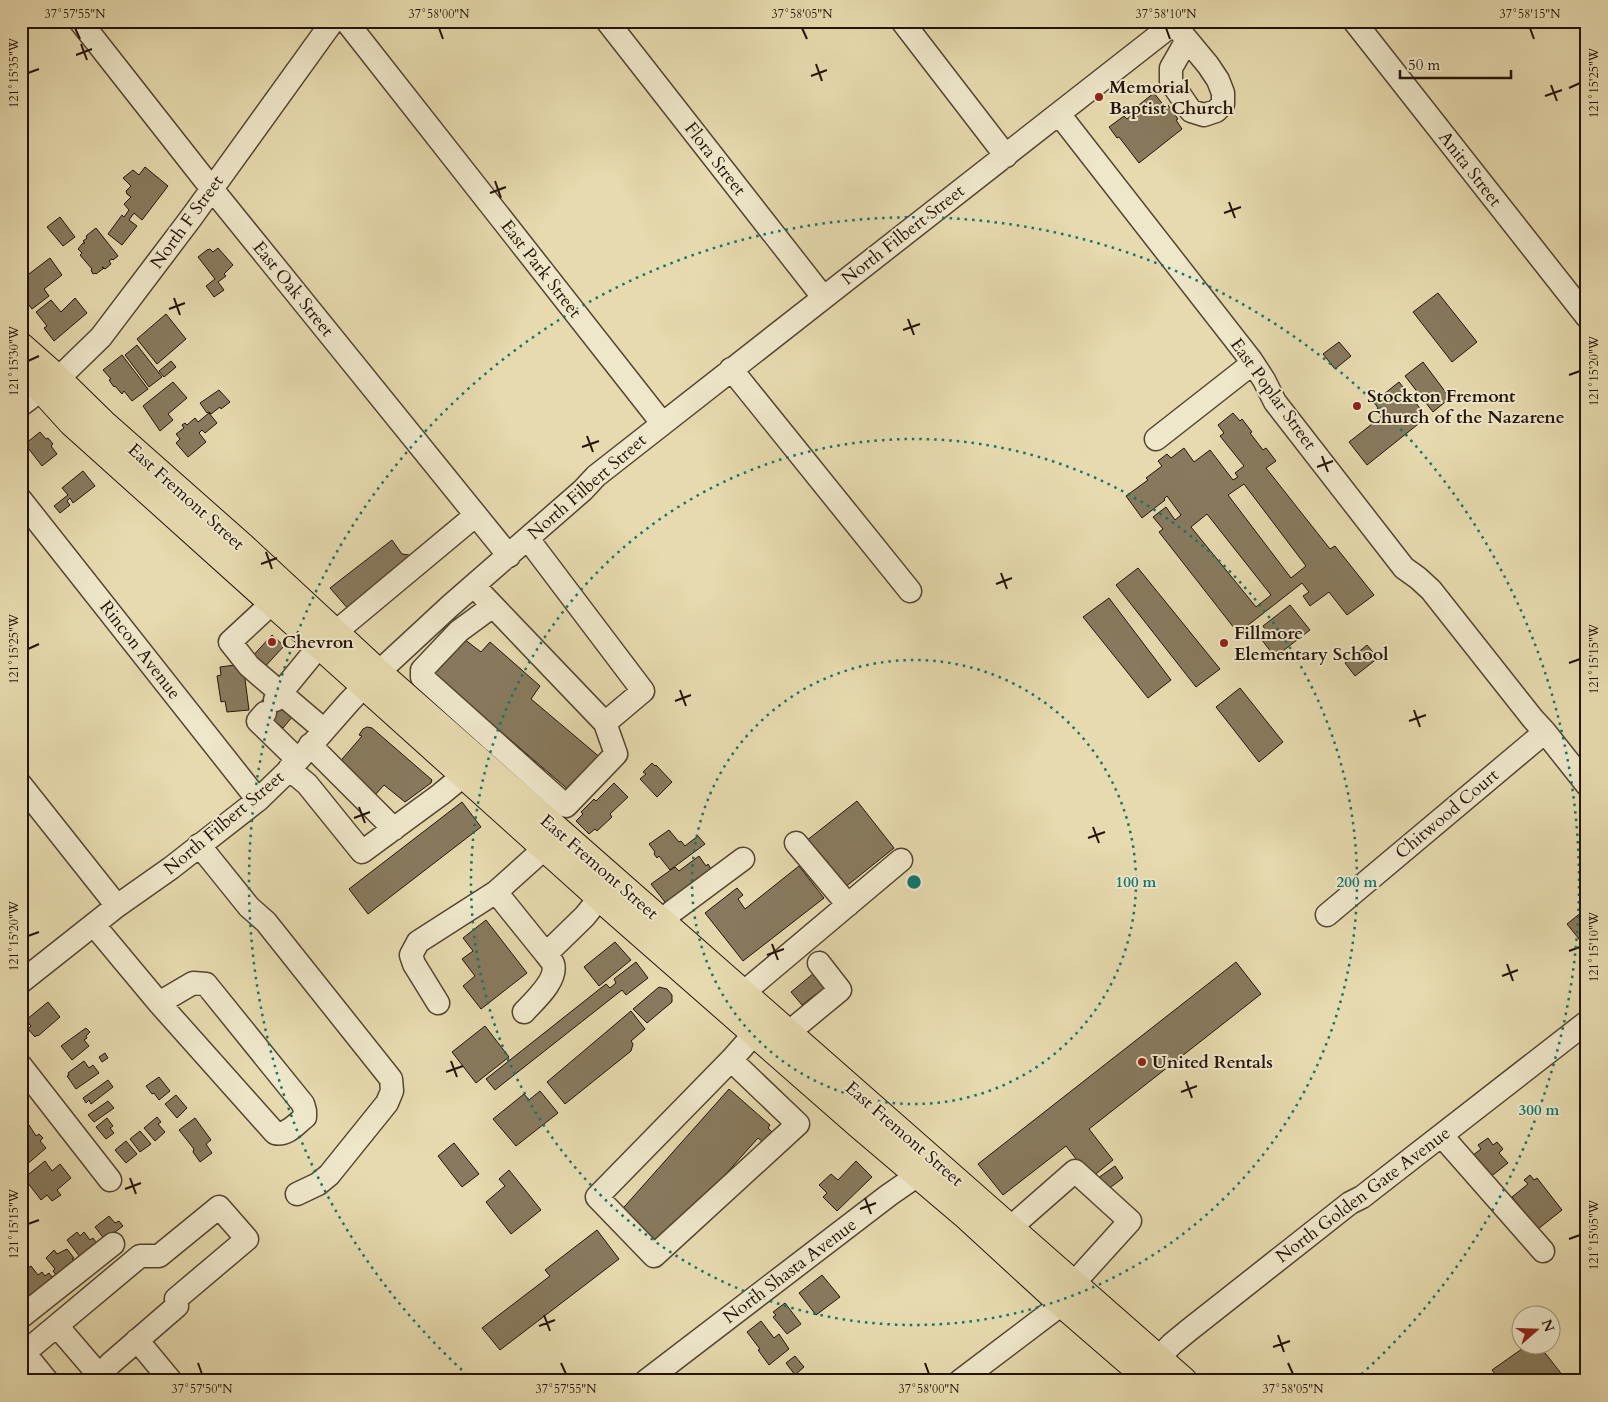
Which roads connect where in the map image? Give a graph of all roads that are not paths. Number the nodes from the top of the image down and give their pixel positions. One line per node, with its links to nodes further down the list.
1 (80, 21): 10 (street, East Oak Street)
2 (333, 21): 10 (street, North F Street)
3 (346, 21): 18 (street, East Park Street)
4 (607, 21): 11 (street, Flora Street)
5 (902, 21): 9 (street)
6 (1354, 21): 12 (street, Anita Street)
7 (1175, 27): 8 (street, North Filbert Street)
8 (1058, 114): 9 (street, North Filbert Street); 14 (street, East Poplar Street)
9 (1006, 156): 11 (street, North Filbert Street)
10 (212, 189): 17 (street, North F Street); 21 (street, East Oak Street)
11 (823, 297): 15 (street, North Filbert Street)
12 (1587, 317)
13 (21, 347): 17 (main road, East Fremont Street)
14 (1253, 363): 19 (street); 33 (street, East Poplar Street)
15 (732, 369): 18 (street, North Filbert Street); 25 (street)
16 (21, 372): 17 (main road, East Fremont Street)
17 (40, 391): 26 (main road, East Fremont Street)
18 (662, 423): 22 (street, North Filbert Street)
19 (1156, 439)
20 (21, 500): 38 (street, Rincon Avenue)
21 (476, 515): 23 (street, East Oak Street); 28 (street)
22 (528, 539): 23 (street, North Filbert Street); 32 (street)
23 (509, 556): 24 (street, North Filbert Street)
24 (474, 586): 27 (street); 29 (street, North Filbert Street)
25 (910, 591)
26 (280, 596): 28 (main road, East Fremont Street); 30 (street)
27 (493, 606): 31 (street); 32 (street)
28 (328, 639): 29 (main road, East Fremont Street); 30 (street)
29 (372, 679): 31 (main road, East Fremont Street); 34 (street, North Filbert Street)
30 (274, 702): 34 (street); 34 (street)
31 (430, 715): 35 (main road, East Fremont Street); 39 (main road, East Fremont Street)
32 (605, 723): 39 (street)
33 (1545, 732): 37 (street, East Poplar Street); 49 (street, Chitwood Court)
34 (305, 751): 38 (street, North Filbert Street); 40 (street); 40 (street)
35 (464, 775): 39 (main road, East Fremont Street); 40 (street)
36 (21, 785): 48 (street)
37 (1587, 785)
38 (258, 800): 42 (street, North Filbert Street)
39 (542, 823): 45 (street); 46 (main road, East Fremont Street); 51 (main road, East Fremont Street)
40 (394, 829)
41 (796, 843): 47 (street)
42 (199, 845): 48 (street, North Filbert Street); 67 (street)
43 (743, 859): 51 (street)
44 (901, 860): 47 (street)
45 (496, 892): 52 (street); 57 (street)
46 (600, 897): 51 (main road, East Fremont Street); 52 (street)
47 (848, 905): 55 (street)
48 (117, 906): 50 (street, North Filbert Street)
49 (1327, 915)
50 (94, 925): 54 (street, North Filbert Street); 56 (street)
51 (652, 928): 55 (main road, East Fremont Street); 60 (main road, East Fremont Street)
52 (546, 954): 58 (street)
53 (819, 963): 61 (street)
54 (21, 982)
55 (743, 994): 61 (main road, East Fremont Street)
56 (159, 1003): 56 (street)
57 (438, 1003)
58 (524, 1012)
59 (1587, 1022): 64 (street, North Golden Gate Avenue)
60 (755, 1033): 62 (street); 65 (main road, East Fremont Street)
61 (788, 1033): 65 (main road, East Fremont Street)
62 (732, 1060): 62 (street)
63 (21, 1066): 66 (street)
64 (1442, 1136): 70 (street); 76 (street, North Golden Gate Avenue)
65 (927, 1169): 68 (main road, East Fremont Street); 71 (main road, East Fremont Street); 79 (street, North Shasta Avenue)
66 (110, 1180)
67 (297, 1194)
68 (1010, 1228): 71 (main road, East Fremont Street); 71 (street)
69 (113, 1244): 72 (street)
70 (1543, 1251)
71 (1072, 1293): 76 (main road, East Fremont Street); 80 (street)
72 (21, 1317)
73 (57, 1326): 74 (street); 75 (street); 77 (street)
74 (137, 1340): 77 (street); 78 (street)
75 (30, 1366)
76 (1151, 1371): 81 (main road, East Fremont Street)
77 (96, 1378)
78 (171, 1381)
79 (646, 1381)
80 (960, 1381)
81 (1183, 1381)

